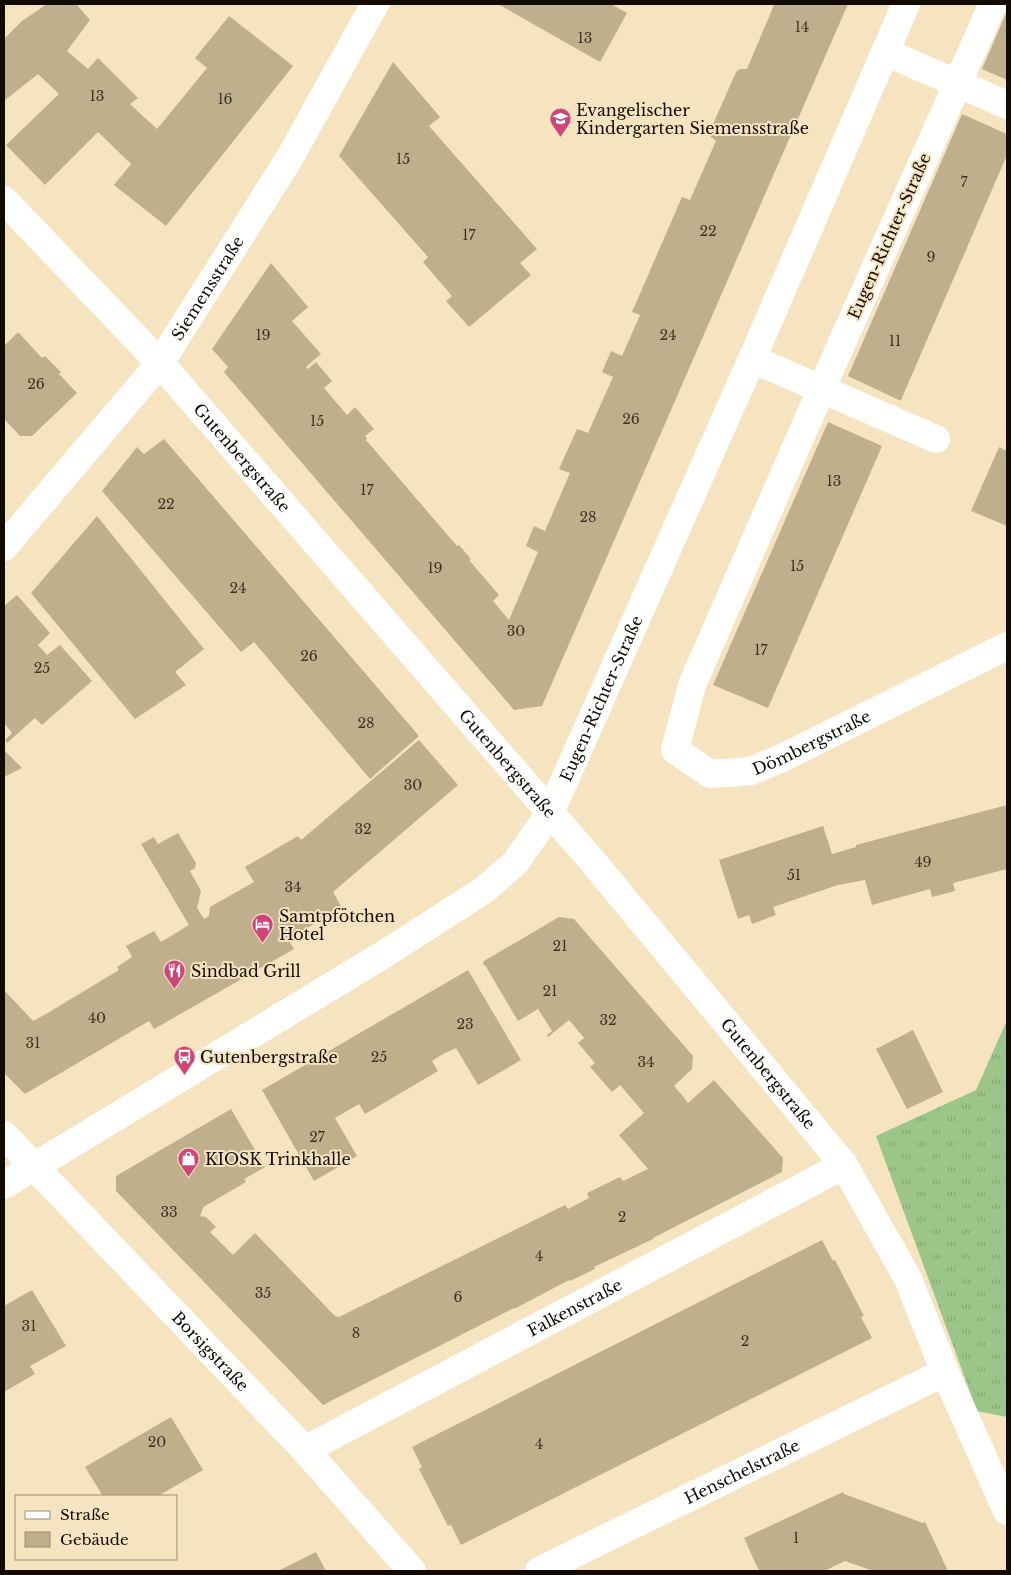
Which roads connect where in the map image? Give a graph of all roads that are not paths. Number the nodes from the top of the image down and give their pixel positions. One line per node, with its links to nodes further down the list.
1 (375, 4): 9 (street, Siemensstraße)
2 (906, 4): 4 (street, Eugen-Richter-Straße)
3 (993, 4): 5 (street, Eugen-Richter-Straße)
4 (886, 52): 5 (street); 8 (street, Eugen-Richter-Straße)
5 (958, 82): 6 (street); 10 (street, Eugen-Richter-Straße)
6 (1007, 105)
7 (4, 200): 9 (street, Gutenbergstraße)
8 (752, 359): 10 (street); 15 (street, Eugen-Richter-Straße)
9 (160, 363): 12 (street, Siemensstraße); 15 (street, Gutenbergstraße)
10 (821, 390): 11 (street); 14 (street, Eugen-Richter-Straße)
11 (936, 439)
12 (4, 548)
13 (1007, 646): 14 (street, Dömbergstraße)
14 (692, 685)
15 (550, 813): 17 (street, Gutenbergstraße); 18 (street, Eugen-Richter-Straße)
16 (4, 1135): 18 (street, Borsigstraße)
17 (844, 1164): 20 (street, Gutenbergstraße); 21 (street, Falkenstraße)
18 (35, 1167): 19 (street, Eugen-Richter-Straße); 21 (street, Borsigstraße)
19 (4, 1186)
20 (945, 1372): 22 (street, Gutenbergstraße); 24 (street, Henschelstraße)
21 (305, 1450): 23 (street, Borsigstraße)
22 (1007, 1510)
23 (412, 1571)
24 (539, 1571)

